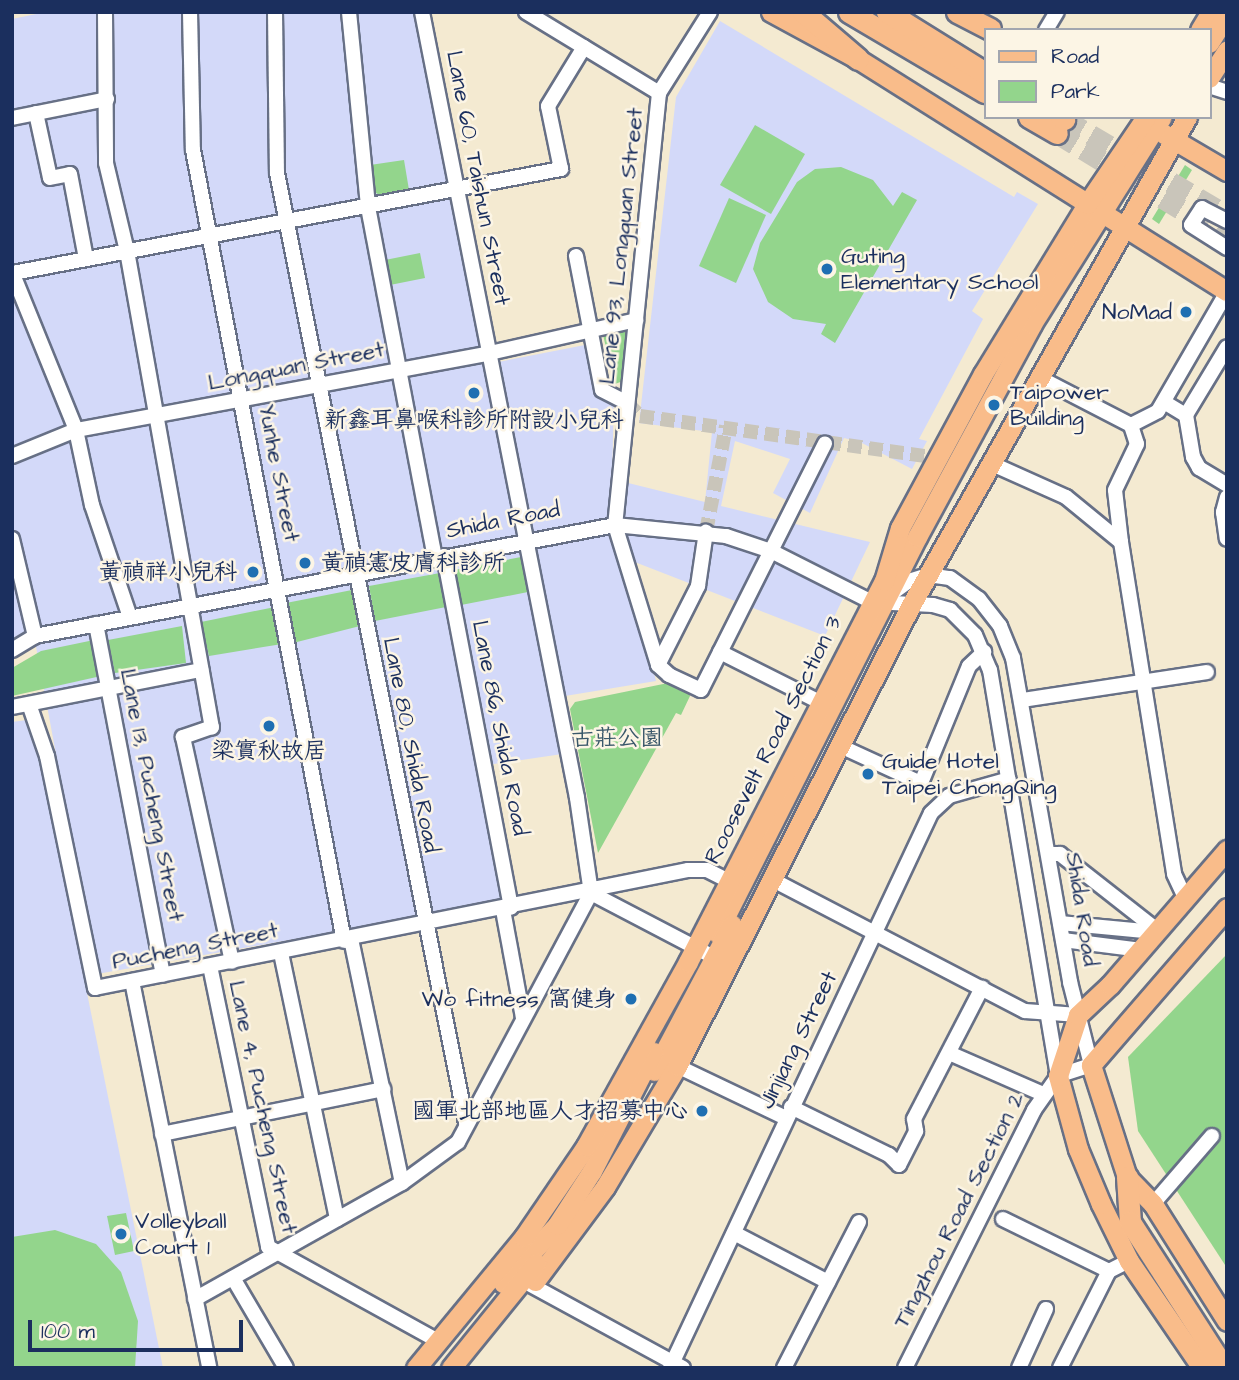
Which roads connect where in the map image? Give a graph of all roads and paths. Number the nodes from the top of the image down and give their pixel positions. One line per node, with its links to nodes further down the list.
1 (106, 12): 32 (street)
2 (190, 12): 45 (street, Yunhe Street)
3 (275, 12): 43 (street, Lane 80, Shida Road)
4 (349, 12): 41 (street, Lane 86, Shida Road)
5 (422, 12): 40 (street, Lane 60, Taishun Street)
6 (526, 12): 17 (street)
7 (710, 12): 31 (street)
8 (771, 12): 27 (main road)
9 (803, 12): 27 (highway)
10 (849, 12): 30 (highway)
11 (887, 12): 28 (highway)
12 (957, 12): 18 (highway)
13 (964, 12): 19 (main road)
14 (1057, 12): 20 (street)
15 (1211, 12): 21 (main road)
16 (1227, 14): 23 (main road)
17 (547, 18): 24 (street)
18 (989, 28)
19 (989, 28)
20 (1047, 28)
21 (1201, 28)
22 (1227, 32): 26 (main road)
23 (1211, 40)
24 (584, 47): 31 (street); 40 (street)
25 (1227, 50): 29 (main road)
26 (1211, 58)
27 (858, 59): 42 (main road)
28 (984, 73)
29 (1211, 75)
30 (984, 91)
31 (660, 93): 52 (street, Lane 93, Longquan Street)
32 (107, 99): 33 (street); 47 (street)
33 (36, 113): 34 (street); 49 (street)
34 (12, 118)
35 (1039, 119): 37 (highway)
36 (1178, 119): 38 (main road, Roosevelt Road Section 3)
37 (1060, 123)
38 (1156, 124): 39 (main road); 42 (main road, Roosevelt Road Section 3); 42 (main road, Roosevelt Road Section 3)
39 (1227, 171)
40 (457, 187): 41 (street); 55 (street, Lane 60, Taishun Street)
41 (368, 207): 43 (street); 56 (street, Lane 86, Shida Road)
42 (1105, 216): 51 (main road); 57 (main road, Roosevelt Road Section 3); 81 (main road); 83 (main road, Roosevelt Road Section 3)
43 (286, 221): 45 (street); 58 (street, Lane 80, Shida Road)
44 (1227, 221): 46 (street)
45 (210, 236): 47 (street); 59 (street, Yunhe Street)
46 (1227, 248)
47 (127, 251): 49 (street); 63 (street)
48 (576, 256): 53 (street)
49 (86, 259): 50 (street)
50 (12, 273): 65 (street)
51 (1227, 291): 60 (street)
52 (636, 320): 53 (street, Longquan Street); 61 (street, Lane 93, Longquan Street)
53 (591, 328): 55 (street, Longquan Street); 61 (street)
54 (1227, 347): 62 (street)
55 (490, 353): 56 (street, Longquan Street); 75 (street, Lane 60, Taishun Street)
56 (398, 370): 58 (street, Longquan Street); 78 (street, Lane 86, Shida Road)
57 (1038, 377): 64 (street); 68 (main road, Roosevelt Road Section 3)
58 (316, 385): 59 (street, Longquan Street); 79 (street, Lane 80, Shida Road)
59 (242, 399): 63 (street, Longquan Street); 82 (street, Yunhe Street)
60 (1164, 402): 62 (street); 64 (street)
61 (627, 403): 71 (street, Lane 93, Longquan Street)
62 (1186, 415): 69 (street)
63 (154, 416): 65 (street, Longquan Street); 84 (street)
64 (1131, 425): 76 (street)
65 (76, 430): 67 (street, Longquan Street); 85 (street)
66 (825, 443): 77 (street)
67 (12, 456)
68 (990, 463): 76 (street); 80 (main road, Roosevelt Road Section 3)
69 (1227, 485)
70 (1227, 497): 74 (street)
71 (615, 525): 72 (street, Shida Road); 75 (street, Shida Road); 91 (street)
72 (706, 532): 77 (street, Shida Road); 91 (street)
73 (12, 539): 87 (street)
74 (1227, 539)
75 (526, 540): 78 (street, Shida Road); 106 (street, Lane 60, Taishun Street)
76 (1121, 542): 94 (street)
77 (771, 551): 83 (street, Shida Road); 89 (street)
78 (440, 557): 79 (street, Shida Road); 109 (street, Lane 86, Shida Road)
79 (354, 574): 82 (street, Shida Road); 111 (street, Lane 80, Shida Road)
80 (928, 575): 81 (street); 83 (main road, Roosevelt Road Section 3); 96 (street, Shida Road)
81 (908, 582): 83 (main road)
82 (278, 589): 84 (street, Shida Road); 114 (street, Yunhe Street)
83 (891, 602): 90 (street, Shida Road); 97 (main road, Roosevelt Road Section 3); 100 (main road, Roosevelt Road Section 3); 118 (main road)
84 (189, 606): 85 (street, Shida Road); 92 (street)
85 (130, 617): 86 (street, Shida Road)
86 (96, 624): 87 (street, Shida Road); 95 (street, Lane 13, Pucheng Street)
87 (35, 636): 88 (street, Shida Road)
88 (12, 650)
89 (720, 652): 91 (street); 97 (street)
90 (984, 652): 100 (street); 101 (street, Shida Road)
91 (658, 665)
92 (201, 670): 95 (street); 119 (street)
93 (1207, 671): 94 (street)
94 (1143, 680): 96 (street); 107 (street)
95 (108, 688): 98 (street); 121 (street, Lane 13, Pucheng Street)
96 (1022, 700): 103 (street, Shida Road)
97 (820, 702): 105 (main road, Roosevelt Road Section 3)
98 (29, 704): 99 (street); 122 (street, Pucheng Street)
99 (12, 707)
100 (840, 746): 104 (main road, Roosevelt Road Section 3)
101 (1009, 779): 113 (street, Jinjiang Street); 124 (street, Shida Road)
102 (1227, 850): 107 (main road)
103 (1048, 854): 110 (street, Shida Road); 112 (street)
104 (773, 880): 113 (street); 118 (main road, Roosevelt Road Section 3)
105 (729, 881): 106 (street, Pucheng Street); 118 (main road, Roosevelt Road Section 3)
106 (591, 893): 109 (street, Pucheng Street); 118 (street); 126 (street)
107 (1185, 898): 112 (main road)
108 (1227, 908): 128 (main road)
109 (507, 909): 111 (street, Pucheng Street); 126 (street, Lane 86, Shida Road)
110 (1060, 923): 112 (street); 115 (street, Shida Road)
111 (426, 925): 114 (street, Pucheng Street); 136 (street, Lane 80, Shida Road)
112 (1156, 931): 116 (main road)
113 (873, 933): 123 (street); 134 (street, Jinjiang Street)
114 (348, 940): 117 (street, Pucheng Street); 131 (street, Yunhe Street)
115 (1063, 940): 116 (street); 125 (street, Shida Road)
116 (1141, 950): 125 (main road)
117 (281, 953): 119 (street, Pucheng Street); 133 (street)
118 (711, 956): 129 (main road, Roosevelt Road Section 3); 155 (main road, Roosevelt Road Section 3); 160 (main road); 161 (main road)
119 (232, 962): 120 (street, Pucheng Street)
120 (210, 966): 121 (street, Pucheng Street); 135 (street, Lane 4, Pucheng Street)
121 (163, 975): 122 (street, Pucheng Street)
122 (132, 981): 137 (street)
123 (982, 988): 124 (street); 127 (street)
124 (1048, 1014): 125 (street); 130 (street, Shida Road)
125 (1078, 1015): 128 (street, Shida Road); 130 (main road)
126 (523, 1018): 136 (street)
127 (949, 1053): 132 (street); 134 (street)
128 (1091, 1065): 130 (street); 139 (main road, Shida Road)
129 (677, 1066): 134 (street); 151 (main road, Roosevelt Road Section 3)
130 (1058, 1076): 132 (street, Tingzhou Road Section 2); 147 (main road, Shida Road)
131 (383, 1089): 133 (street); 140 (street, Yunhe Street)
132 (1043, 1094): 164 (street, Tingzhou Road Section 2)
133 (313, 1104): 135 (street); 142 (street)
134 (788, 1113): 145 (street, Jinjiang Street)
135 (240, 1118): 137 (street); 146 (street, Lane 4, Pucheng Street)
136 (466, 1122): 140 (street)
137 (162, 1134): 152 (street)
138 (1212, 1136): 141 (street)
139 (1127, 1177): 141 (main road, Shida Road); 168 (highway)
140 (402, 1183): 142 (street)
141 (1153, 1204): 154 (main road, Shida Road)
142 (337, 1219): 146 (street)
143 (1003, 1219): 148 (street)
144 (859, 1222): 150 (street)
145 (734, 1233): 150 (street); 156 (street, Jinjiang Street)
146 (277, 1252): 149 (street); 155 (street)
147 (1129, 1261): 148 (street); 167 (main road, Shida Road)
148 (1109, 1272): 166 (street)
149 (233, 1278): 152 (street); 158 (street)
150 (828, 1282): 163 (street)
151 (531, 1285): 156 (street); 162 (main road, Roosevelt Road Section 3)
152 (195, 1299): 157 (street)
153 (1046, 1309): 165 (street)
154 (1227, 1321)
155 (438, 1341): 159 (main road, Roosevelt Road Section 3)
156 (675, 1366)
157 (209, 1368)
158 (286, 1368)
159 (416, 1368)
160 (433, 1368)
161 (451, 1368)
162 (468, 1368)
163 (783, 1368)
164 (905, 1368)
165 (1019, 1368)
166 (1060, 1368)
167 (1202, 1368)
168 (1224, 1368)

